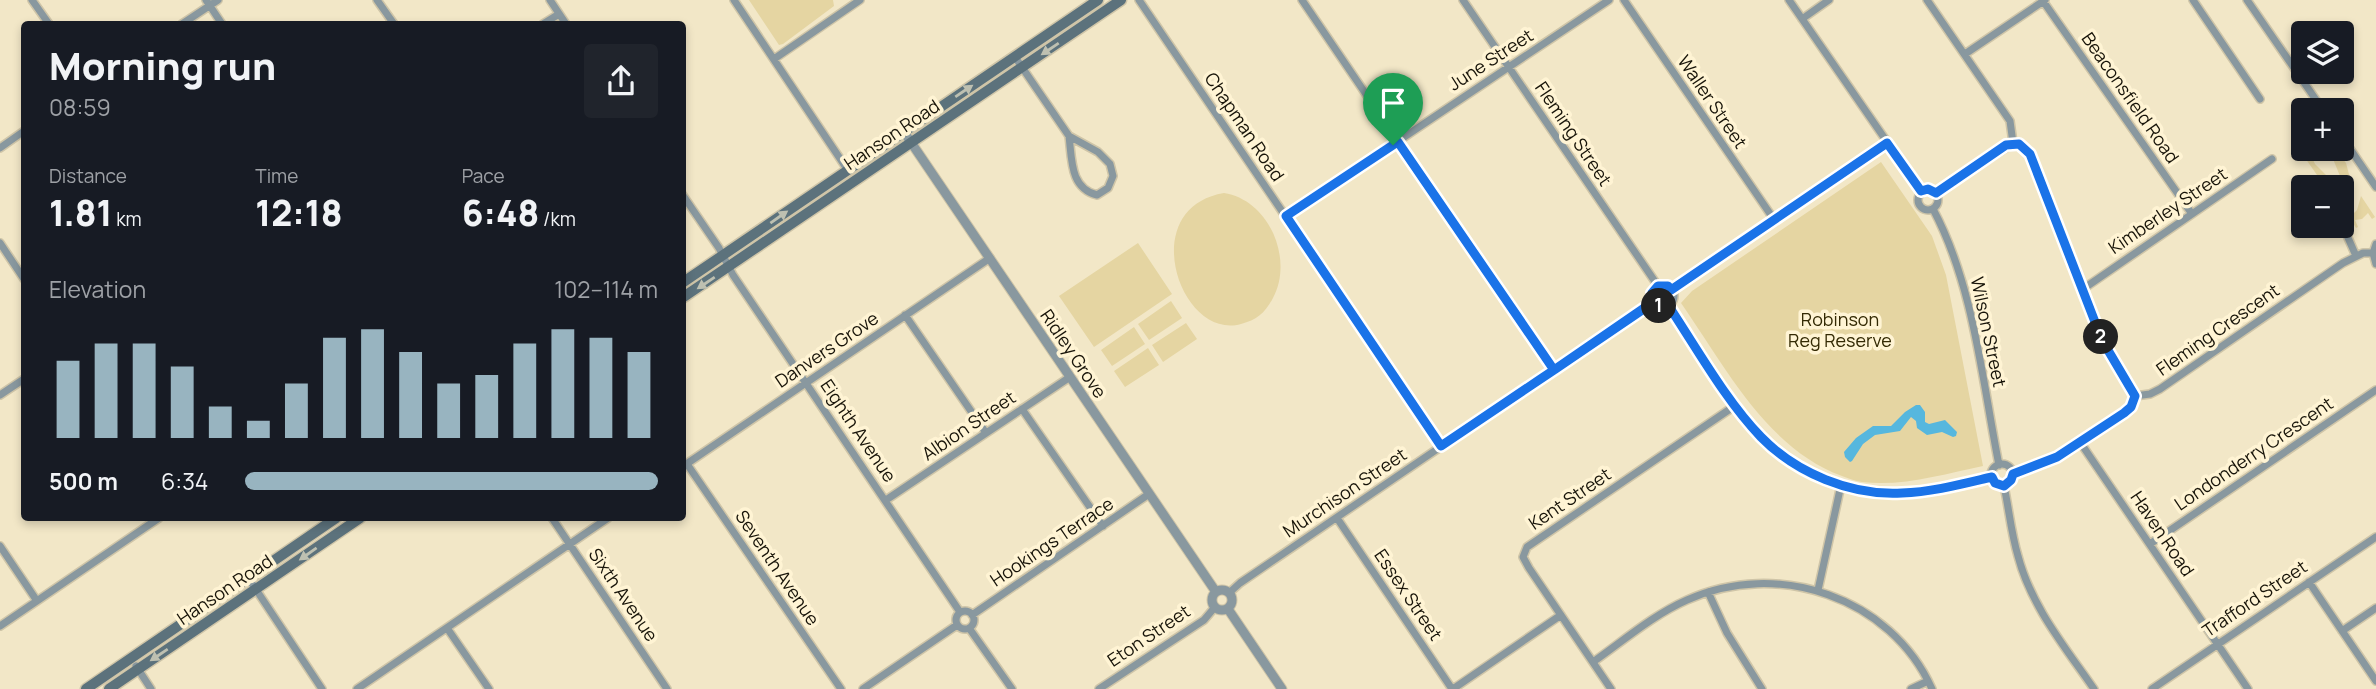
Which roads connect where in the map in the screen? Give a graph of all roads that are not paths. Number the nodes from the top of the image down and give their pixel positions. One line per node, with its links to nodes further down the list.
1 (32, 0): 24 (street)
2 (218, 0): 20 (street)
3 (377, 0): 27 (street)
4 (550, 0): 22 (street)
5 (734, 0): 32 (street)
6 (860, 0): 21 (street)
7 (1098, 0): 31 (main road, Hanson Road)
8 (1121, 0): 34 (main road, Hanson Road, one-way to 34)
9 (1139, 0): 55 (street, Chapman Road)
10 (1302, 0): 41 (street)
11 (1463, 0): 33 (street, Fleming Street)
12 (1609, 0): 33 (street, June Street)
13 (1624, 0): 56 (street, Waller Street)
14 (1790, 0): 23 (street)
15 (1829, 0): 23 (street)
16 (1927, 0): 30 (street)
17 (2044, 0): 30 (street); 54 (street, Beaconsfield Road)
18 (2193, 0): 36 (street)
19 (2247, 0): 35 (street)
20 (208, 3): 25 (street); 26 (street)
21 (846, 5): 32 (street)
22 (559, 14): 28 (street); 29 (street)
23 (1802, 19): 42 (street)
24 (47, 21)
25 (186, 21)
26 (220, 21)
27 (392, 21)
28 (548, 21)
29 (564, 21)
30 (1965, 54): 43 (street)
31 (1015, 57): 34 (street); 37 (main road, Hanson Road, one-way to 31)
32 (774, 59): 47 (street)
33 (1508, 67): 41 (street, June Street); 67 (street, Fleming Street)
34 (1022, 68): 39 (street); 40 (main road, Hanson Road)
35 (2315, 98)
36 (2260, 99)
37 (905, 132): 40 (street, Ridley Grove); 47 (main road, Hanson Road)
38 (21, 133): 44 (street)
39 (1069, 136): 39 (street)
40 (912, 142): 48 (main road, Hanson Road); 62 (street, Ridley Grove)
41 (1398, 142): 55 (street, June Street); 74 (street)
42 (1887, 143): 50 (street); 56 (street)
43 (2012, 143): 51 (street); 68 (street)
44 (0, 148)
45 (2354, 155): 49 (street)
46 (2272, 159): 54 (street, Kimberley Street)
47 (847, 169): 48 (main road); 60 (main road, Hanson Road, one-way to 47)
48 (849, 185): 64 (main road, Hanson Road)
49 (2376, 187)
50 (1921, 191): 51 (street); 53 (street)
51 (1936, 193): 53 (street)
52 (686, 200): 60 (street, Eighth Avenue)
53 (1933, 209): 87 (street, Wilson Street)
54 (2192, 214): 68 (street, Kimberley Street)
55 (1286, 216): 85 (street, Chapman Road)
56 (1774, 221): 69 (street)
57 (2348, 238): 61 (street)
58 (0, 243): 65 (street)
59 (2374, 248): 61 (street, Fleming Crescent); 63 (street)
60 (723, 256): 64 (street, Eighth Avenue); 66 (main road, Hanson Road)
61 (2356, 256): 80 (street, Fleming Crescent)
62 (990, 258): 73 (street, Danvers Grove); 75 (street, Ridley Grove)
63 (2376, 264)
64 (729, 267): 70 (main road, Hanson Road, one-way to 70); 77 (street, Eighth Avenue)
65 (21, 274)
66 (686, 280)
67 (1658, 286): 69 (street); 71 (street)
68 (2083, 289): 80 (street)
69 (1671, 290): 72 (street)
70 (686, 295)
71 (1654, 302): 72 (street); 74 (street, Murchison Street)
72 (1668, 305): 81 (street)
73 (905, 315): 77 (street, Danvers Grove); 83 (street)
74 (1554, 370): 85 (street, Murchison Street)
75 (1070, 377): 82 (street, Albion Street); 93 (street, Ridley Grove)
76 (21, 381): 79 (street)
77 (806, 383): 86 (street, Danvers Grove); 94 (street, Eighth Avenue)
78 (2376, 390): 104 (street, Londonderry Crescent)
79 (0, 395)
80 (2135, 396): 84 (street, Fleming Crescent)
81 (1736, 405): 91 (street); 119 (street, Kent Street)
82 (1022, 409): 83 (street, Albion Street); 101 (street)
83 (986, 433): 94 (street, Albion Street)
84 (2080, 442): 89 (street, Fleming Crescent); 104 (street, Haven Road)
85 (1441, 446): 95 (street, Murchison Street)
86 (686, 465)
87 (1999, 465): 89 (street); 90 (street)
88 (686, 467): 138 (street, Seventh Avenue)
89 (2013, 474): 92 (street)
90 (1992, 477): 91 (street); 92 (street)
91 (1841, 485): 109 (street)
92 (2004, 486): 147 (street)
93 (1149, 494): 101 (street, Hookings Terrace); 110 (street, Ridley Grove)
94 (886, 500): 117 (street, Eighth Avenue)
95 (1337, 518): 112 (street, Murchison Street); 143 (street, Essex Street)
96 (155, 521): 113 (street)
97 (332, 521): 106 (main road, Hanson Road)
98 (356, 521): 108 (main road, Hanson Road, one-way to 108)
99 (554, 521): 103 (street, Sixth Avenue)
100 (604, 521): 103 (street)
101 (1103, 526): 118 (street, Hookings Terrace)
102 (2376, 537): 107 (street, Trafford Street)
103 (570, 544): 122 (street); 137 (street, Sixth Avenue)
104 (2150, 544): 125 (street, Haven Road)
105 (0, 546): 113 (street)
106 (249, 579): 108 (street); 126 (main road, Hanson Road)
107 (2309, 582): 124 (street); 125 (street, Trafford Street)
108 (257, 590): 128 (main road, Hanson Road, one-way to 128); 134 (street)
109 (1818, 590): 111 (street); 130 (street)
110 (1216, 592): 112 (street); 114 (street)
111 (1708, 592): 127 (street); 145 (street)
112 (1229, 593): 116 (street)
113 (37, 601): 121 (street)
114 (1215, 607): 116 (street); 141 (street, Eton Street)
115 (2376, 608): 124 (street)
116 (1228, 609): 142 (street)
117 (960, 612): 118 (street); 120 (street)
118 (972, 615): 123 (street)
119 (1561, 615): 127 (street, Kent Street); 143 (street)
120 (957, 625): 123 (street); 139 (street)
121 (0, 626)
122 (447, 628): 135 (street); 136 (street)
123 (970, 628): 140 (street)
124 (2342, 631): 129 (street)
125 (2217, 644): 148 (street, Trafford Street); 149 (street, Haven Road)
126 (130, 659): 128 (street); 131 (main road, Hanson Road)
127 (1593, 662): 144 (street, Kent Street)
128 (138, 669): 132 (main road, Hanson Road); 133 (street)
129 (2376, 681)
130 (1930, 685): 146 (street)
131 (86, 689)
132 (109, 689)
133 (151, 689)
134 (322, 689)
135 (357, 689)
136 (489, 689)
137 (667, 689)
138 (841, 689)
139 (863, 689)
140 (1012, 689)
141 (1099, 689)
142 (1282, 689)
143 (1452, 689)
144 (1611, 689)
145 (1762, 689)
146 (1911, 689)
147 (2094, 689)
148 (2152, 689)
149 (2248, 689)

